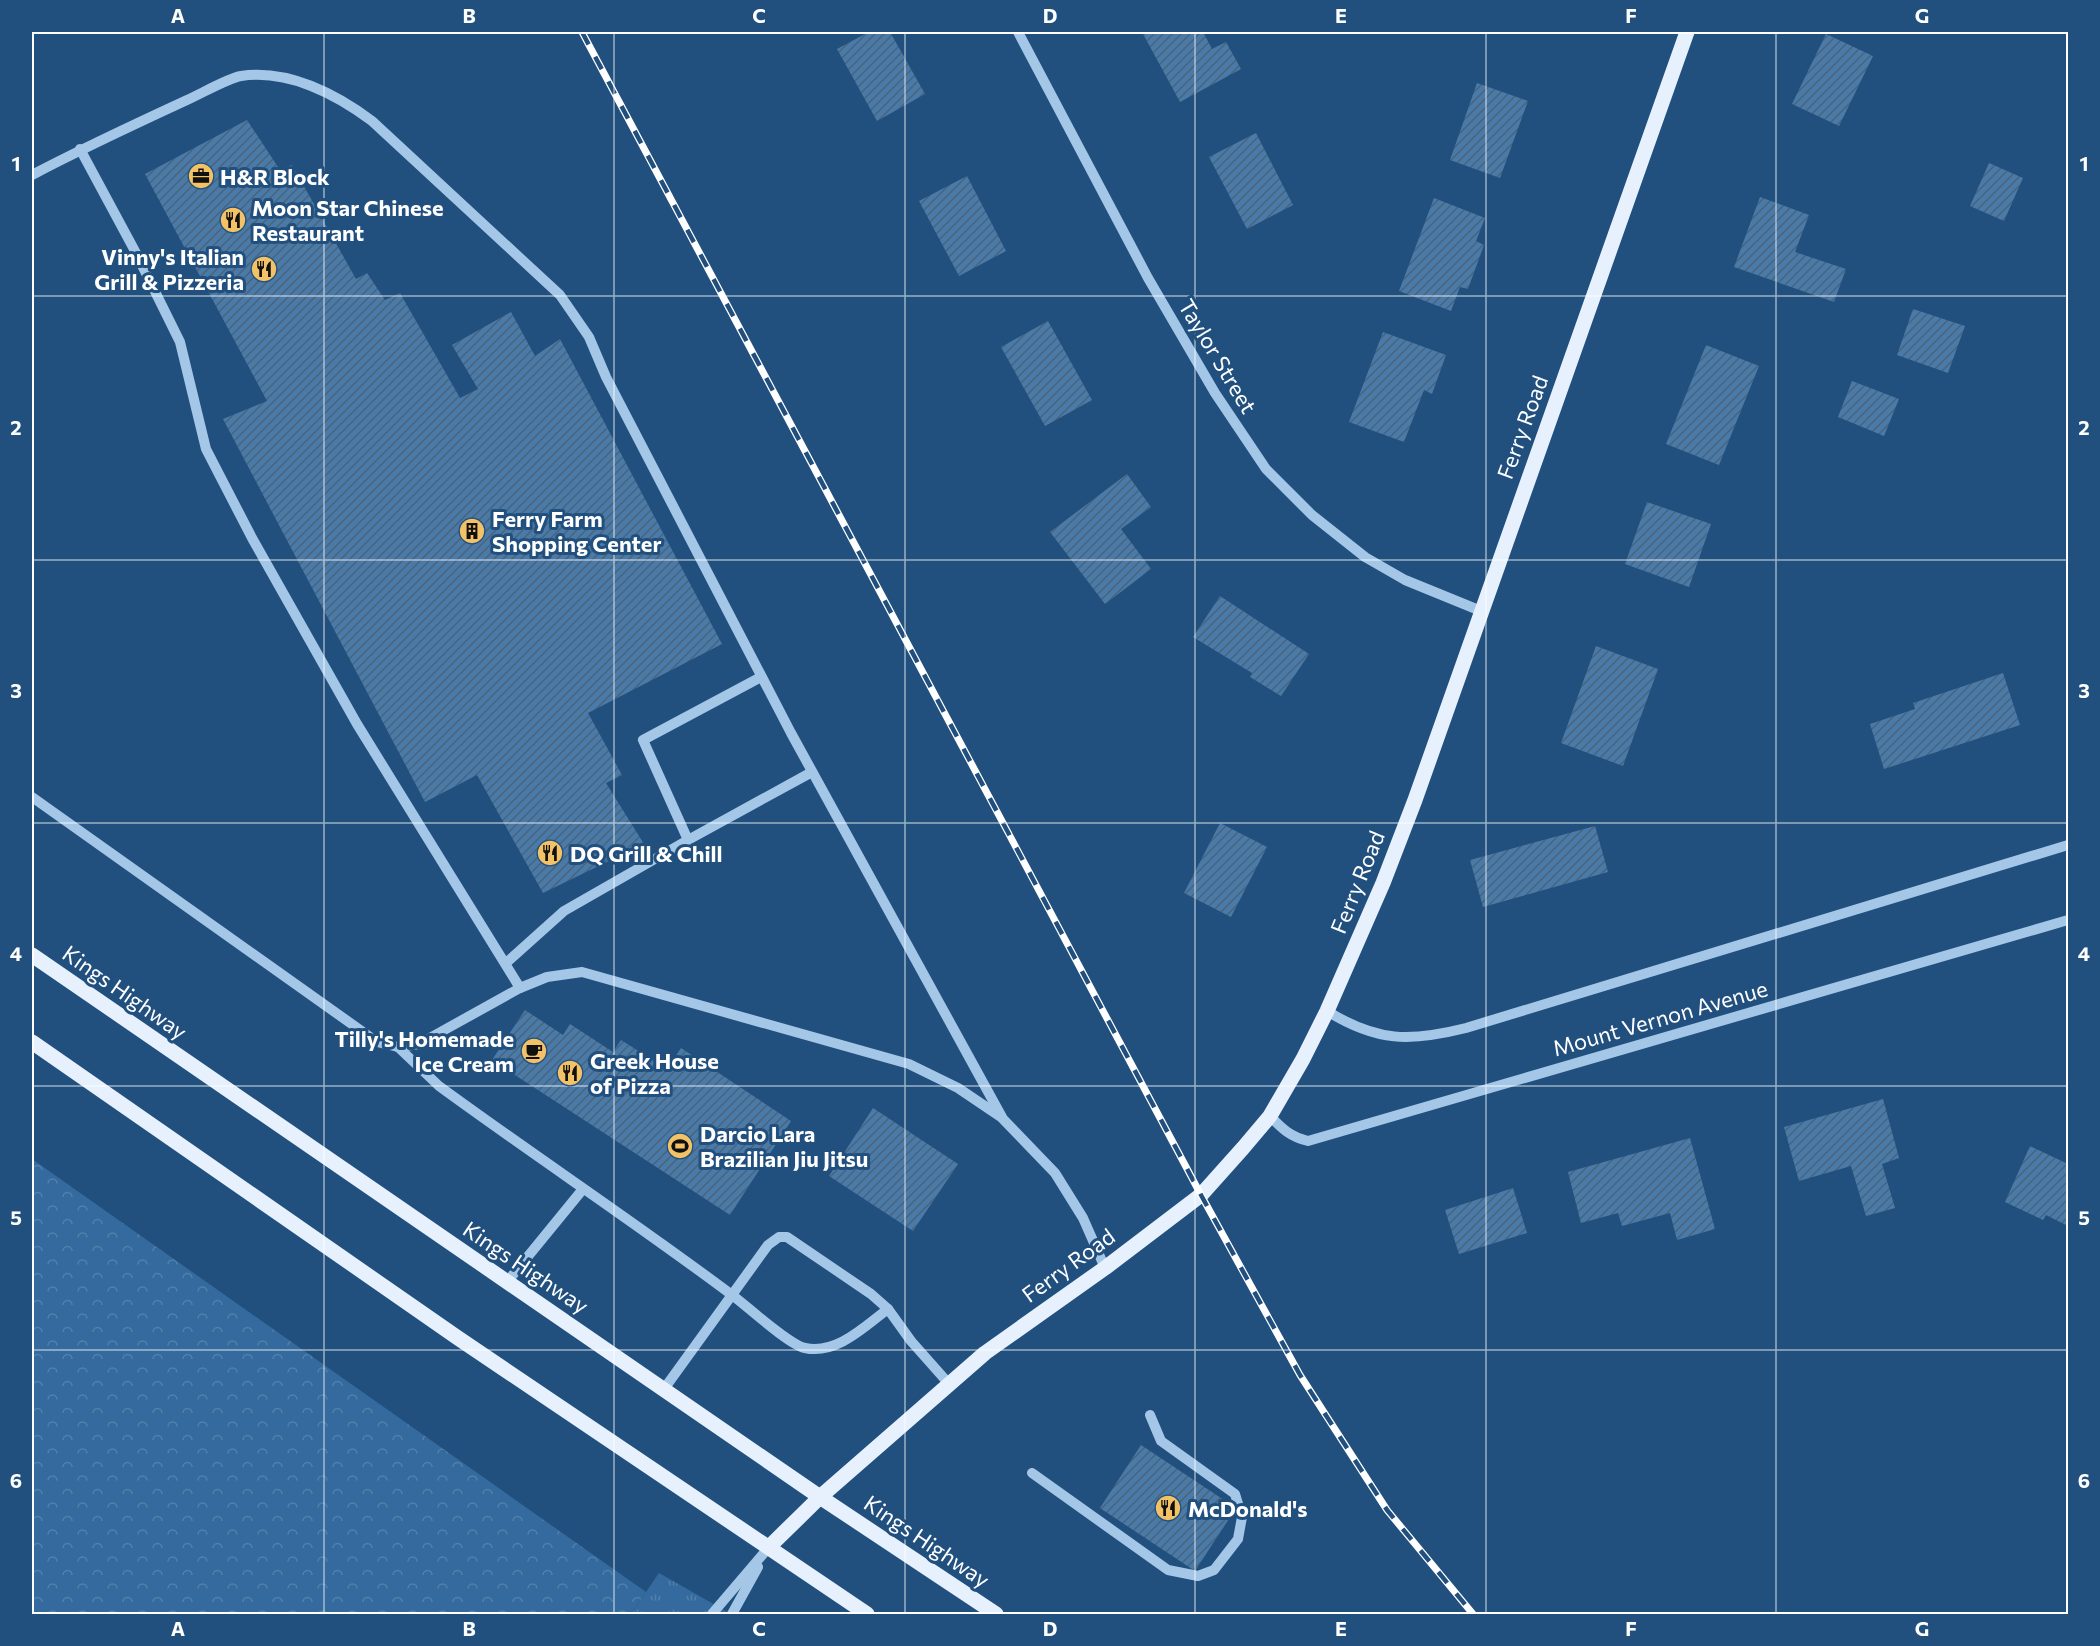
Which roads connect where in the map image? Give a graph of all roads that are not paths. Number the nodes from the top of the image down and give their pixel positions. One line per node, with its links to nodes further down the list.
1 (1018, 32): 5 (street, Taylor Street)
2 (1687, 32): 5 (main road, Ferry Road)
3 (80, 149): 4 (street); 6 (street); 13 (street)
4 (32, 175)
5 (1481, 610): 15 (main road, Ferry Road)
6 (761, 677): 7 (street); 9 (street)
7 (812, 772): 9 (street); 19 (street)
8 (32, 797): 17 (street)
9 (687, 840): 13 (street)
10 (2068, 845): 15 (street, Mount Vernon Avenue)
11 (2068, 920): 18 (street, Mount Vernon Avenue)
12 (32, 955): 22 (main road, Kings Highway)
13 (506, 963): 14 (street)
14 (520, 988): 17 (street); 19 (street)
15 (1327, 1011): 18 (main road, Ferry Road)
16 (32, 1042): 30 (main road)
17 (398, 1047): 20 (street)
18 (1270, 1116): 21 (main road, Ferry Road)
19 (1003, 1119): 21 (street)
20 (583, 1189): 22 (street); 23 (street)
21 (1105, 1268): 25 (main road, Ferry Road)
22 (507, 1282): 26 (main road, Kings Highway)
23 (732, 1295): 24 (street); 24 (street); 26 (street)
24 (888, 1309): 25 (street)
25 (950, 1384): 29 (main road, Ferry Road)
26 (664, 1389): 29 (main road, Kings Highway)
27 (1150, 1414): 28 (street)
28 (1032, 1473)
29 (820, 1497): 30 (main road, Ferry Road); 34 (main road, Kings Highway)
30 (769, 1547): 31 (street); 32 (street); 33 (main road)
31 (712, 1614)
32 (732, 1614)
33 (867, 1614)
34 (996, 1614)

